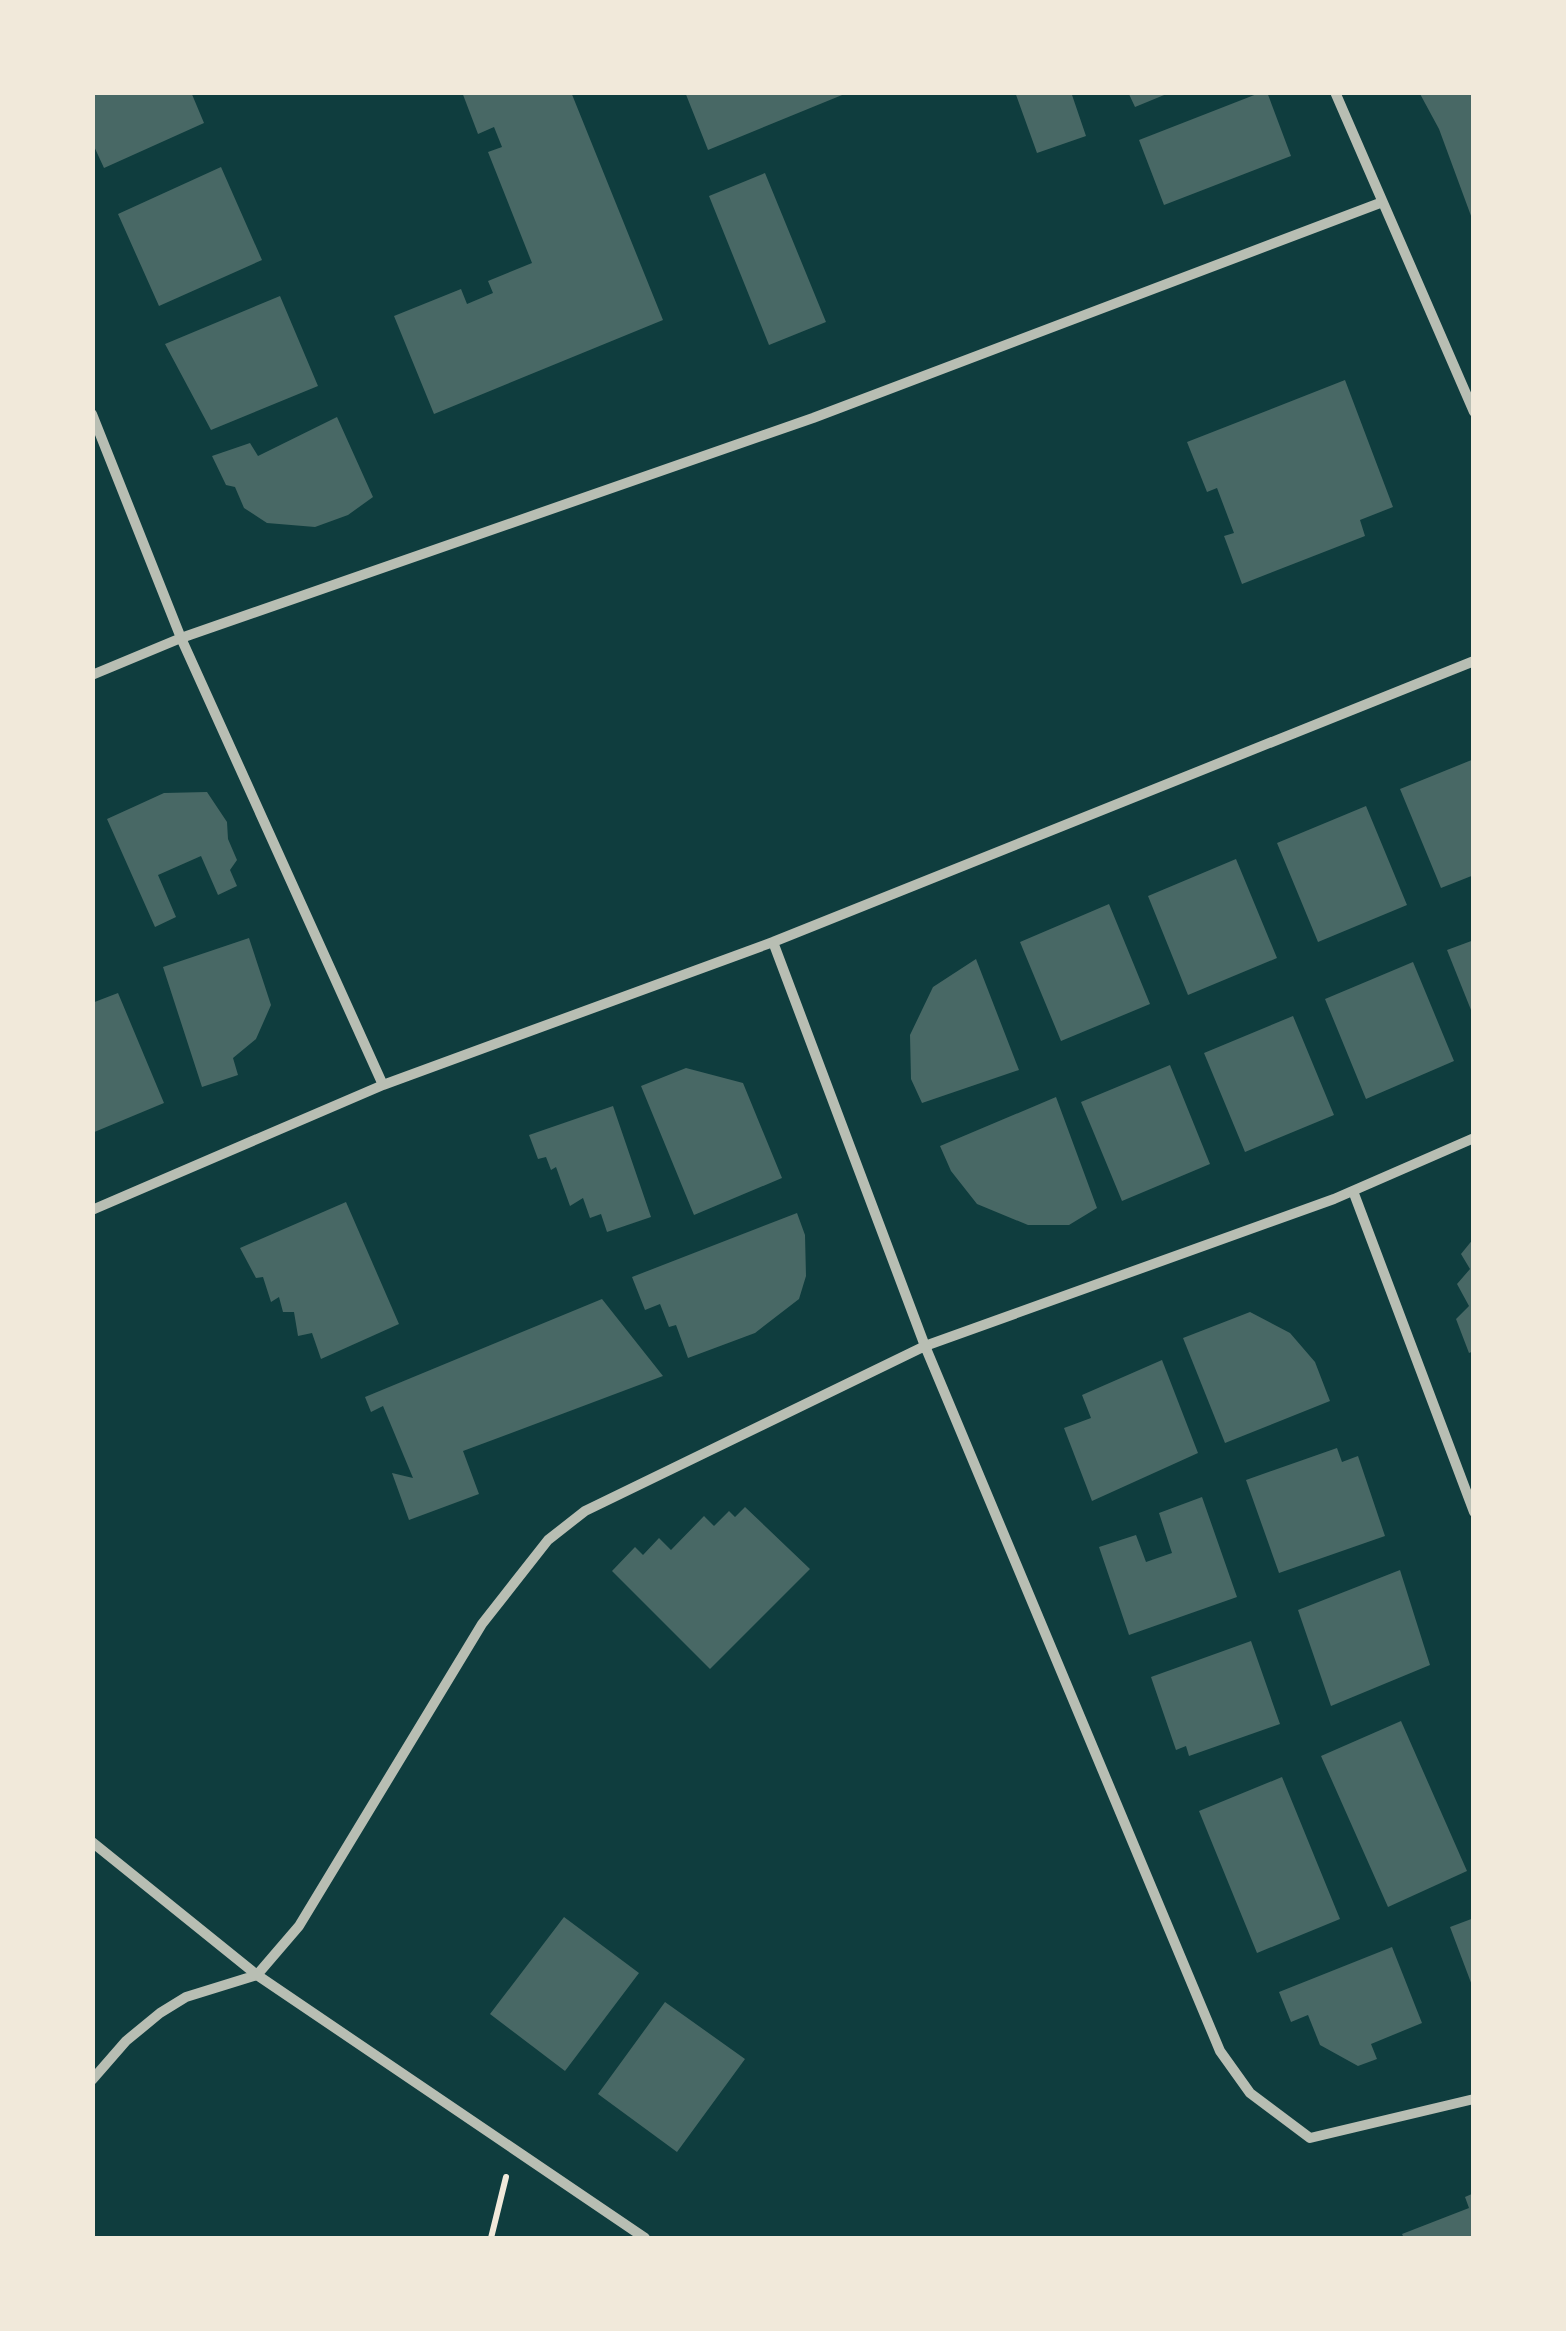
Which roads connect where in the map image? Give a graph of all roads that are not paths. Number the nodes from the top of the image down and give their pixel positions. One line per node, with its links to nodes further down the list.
1 (1335, 92): 2 (street)
2 (1380, 203): 3 (street); 5 (street)
3 (1474, 412)
4 (92, 414): 5 (street)
5 (181, 638): 7 (street); 9 (street)
6 (1474, 661): 8 (street)
7 (92, 674)
8 (773, 942): 9 (street); 13 (street)
9 (383, 1085): 12 (street)
10 (1474, 1138): 11 (street)
11 (1353, 1191): 13 (street); 14 (street)
12 (92, 1210)
13 (925, 1346): 16 (street); 18 (street)
14 (1474, 1512)
15 (92, 1842): 16 (street)
16 (257, 1975): 17 (street); 19 (street)
17 (92, 2080)
18 (1474, 2099)
19 (645, 2238)

